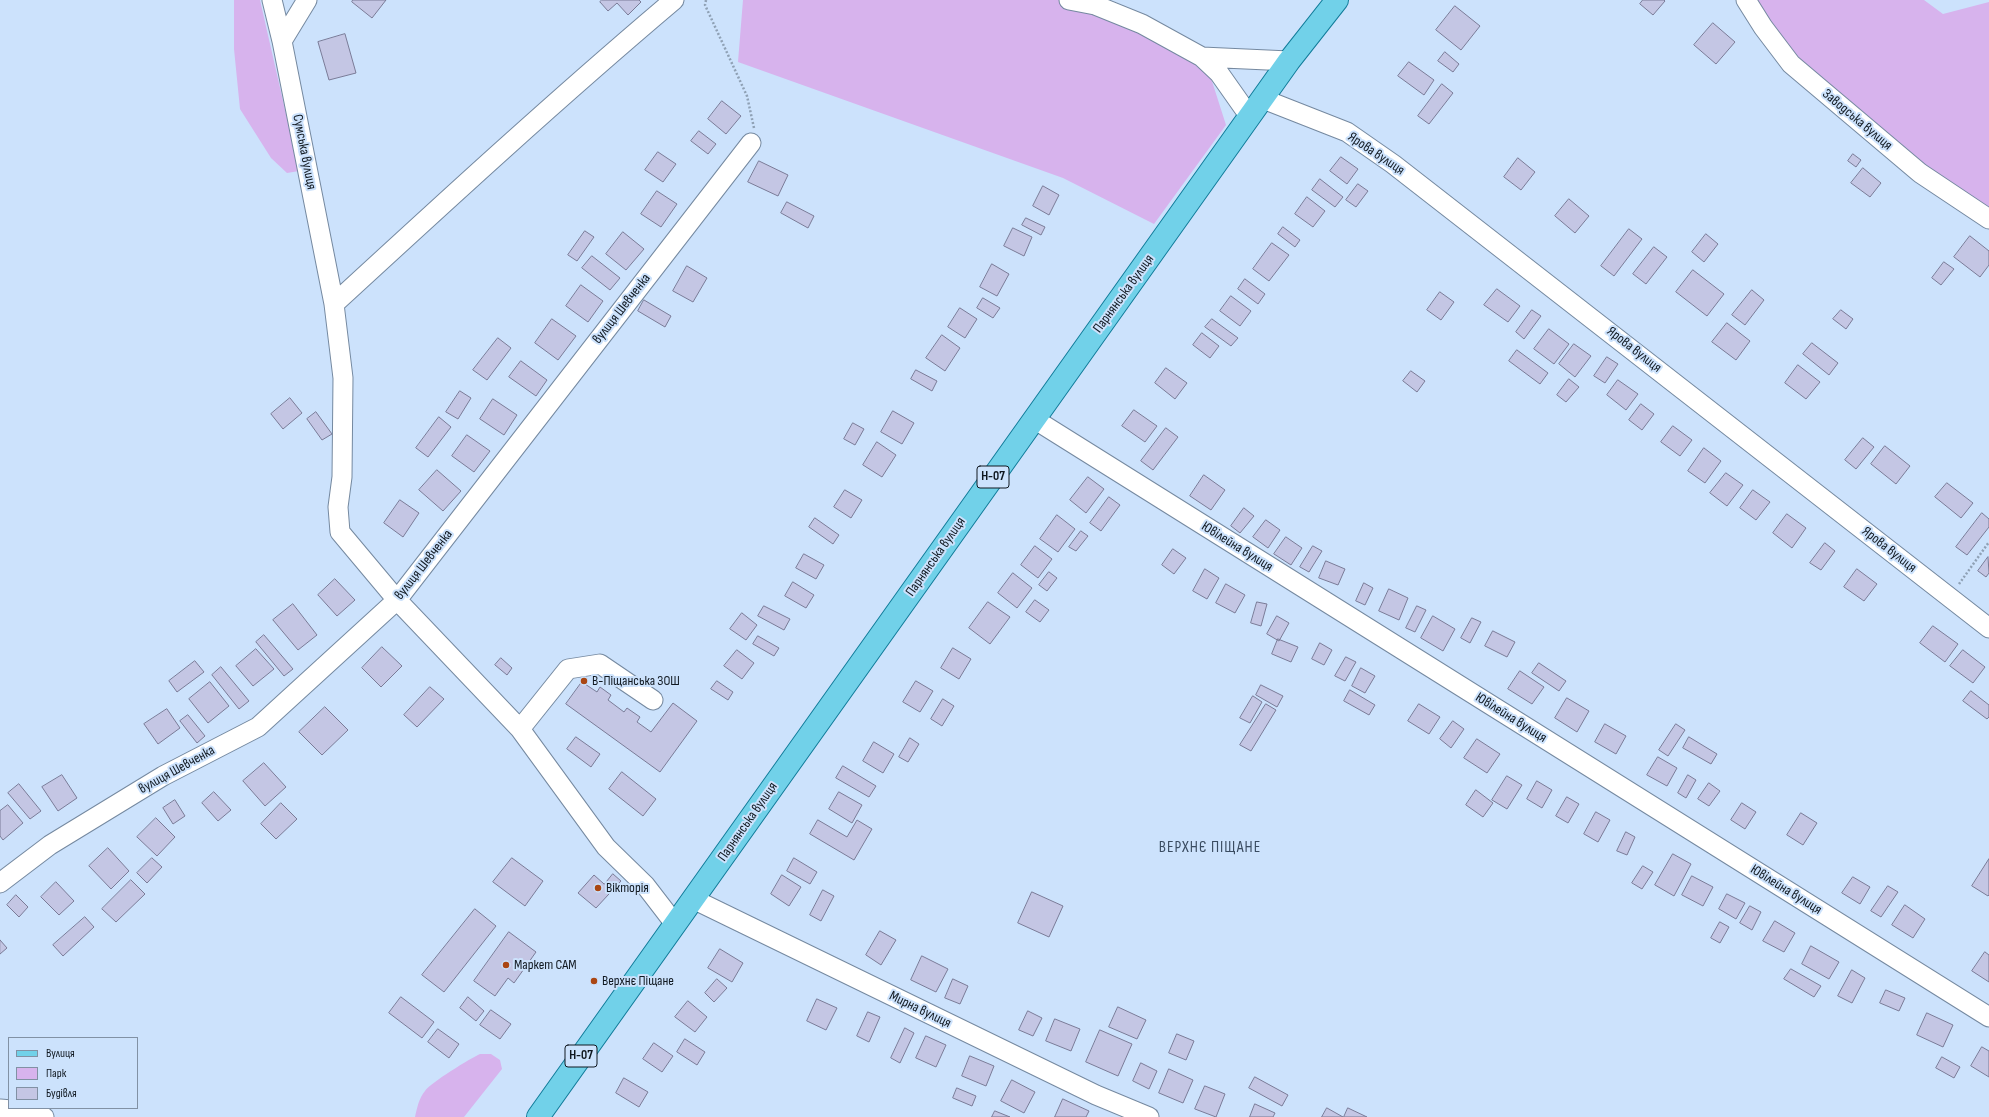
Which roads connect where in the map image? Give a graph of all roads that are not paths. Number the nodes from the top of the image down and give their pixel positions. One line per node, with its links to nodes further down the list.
1 (272, 0): 7 (street, Сумська вулиця)
2 (307, 0): 7 (street)
3 (674, 0): 13 (street)
4 (1069, 0): 8 (street)
5 (1336, 0): 9 (main road, Парнянська вулиця / Н-07)
6 (1746, 0): 12 (street, Заводська вулиця)
7 (282, 41): 13 (street, Сумська вулиця)
8 (1202, 57): 9 (street); 10 (street)
9 (1289, 61): 10 (main road, Парнянська вулиця / Н-07)
10 (1257, 108): 14 (main road, Парнянська вулиця / Н-07); 16 (street, Ярова вулиця)
11 (751, 143): 15 (street, вулиця Шевченка)
12 (1989, 219)
13 (334, 304): 15 (street, Сумська вулиця)
14 (1034, 420): 20 (main road, Парнянська вулиця / Н-07); 22 (street, Ювілейна вулиця)
15 (396, 600): 18 (street, Сумська вулиця); 19 (street, вулиця Шевченка)
16 (1989, 628)
17 (652, 700): 18 (street)
18 (520, 729): 21 (street, Сумська вулиця)
19 (0, 883)
20 (693, 899): 21 (main road, Парнянська вулиця / Н-07); 26 (street, Мирна вулиця)
21 (675, 924): 25 (main road, Парнянська вулиця / Н-07)
22 (1989, 1017)
23 (0, 1109): 24 (street)
24 (44, 1117)
25 (538, 1117)
26 (1149, 1117)

